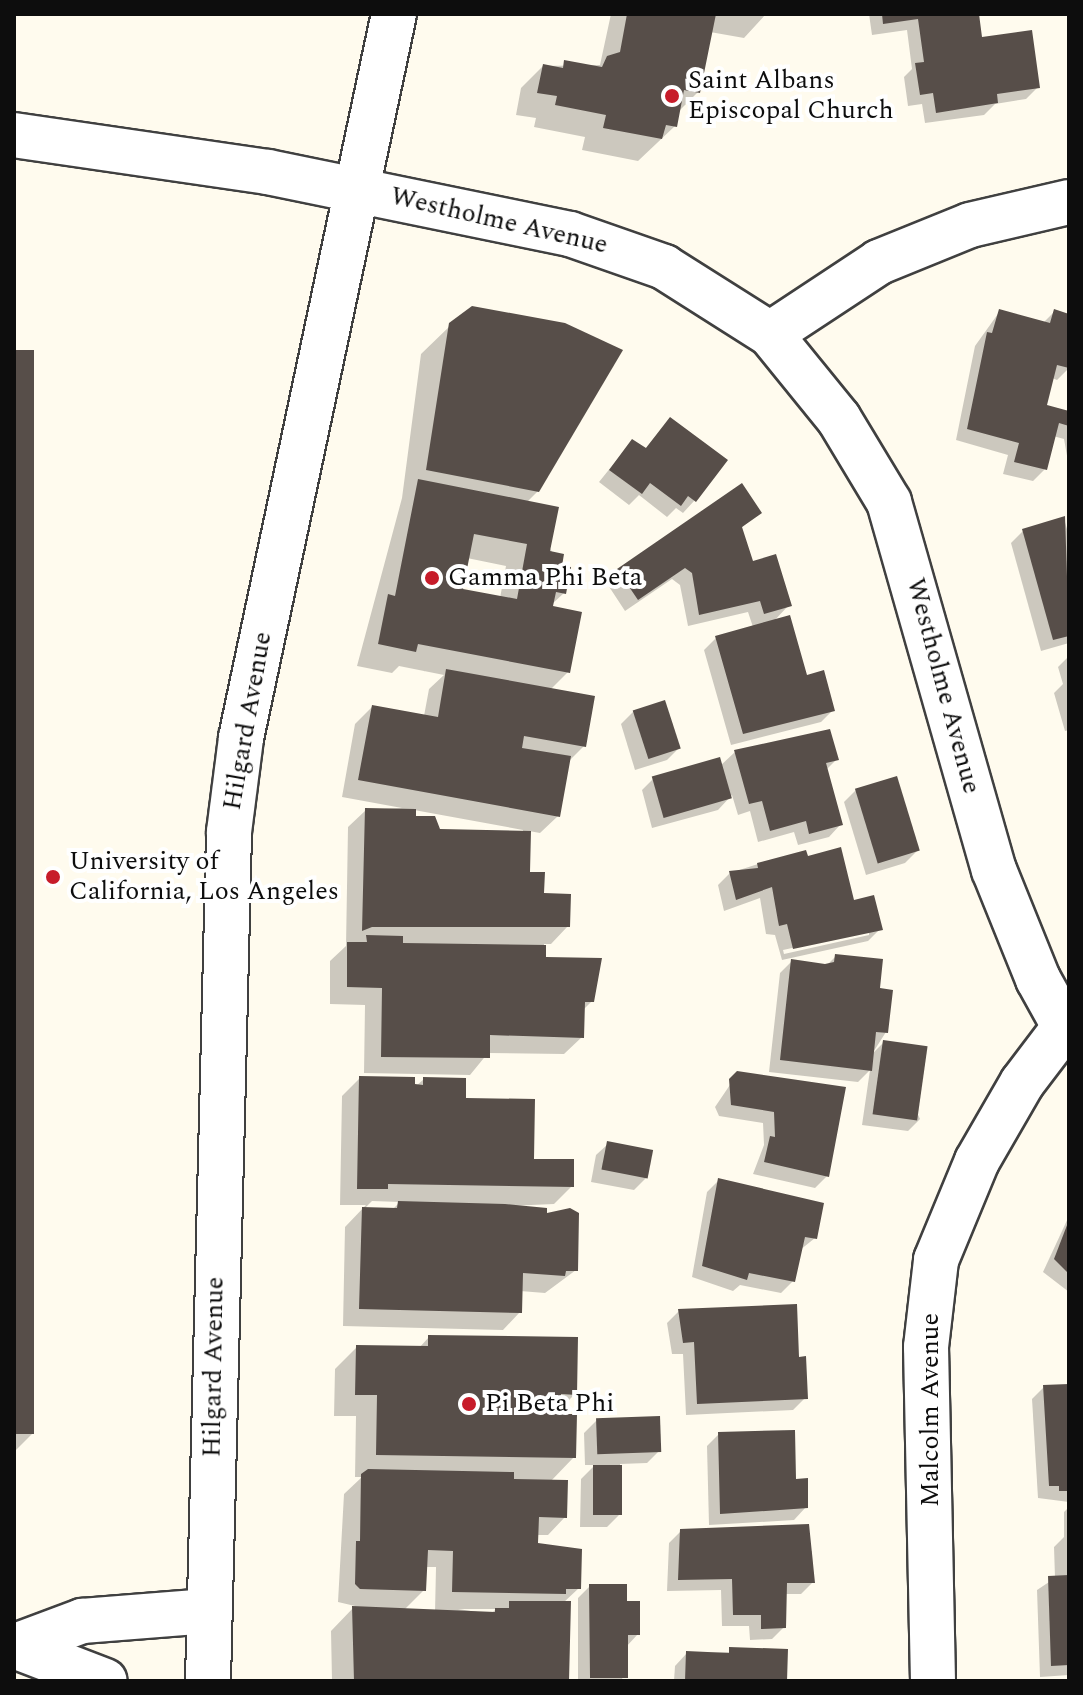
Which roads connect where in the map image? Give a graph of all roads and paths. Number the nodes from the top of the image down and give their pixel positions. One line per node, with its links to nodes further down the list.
1 (394, 14): 3 (street, Hilgard Avenue)
2 (14, 135): 3 (street, Westholme Avenue)
3 (355, 188): 5 (street, Westholme Avenue); 7 (street, Hilgard Avenue)
4 (1069, 202): 5 (street)
5 (770, 334): 6 (street, Westholme Avenue)
6 (1066, 1032): 11 (street, Malcolm Avenue)
7 (209, 1611): 8 (street); 10 (street, Hilgard Avenue)
8 (14, 1646): 9 (street)
9 (105, 1681)
10 (208, 1681)
11 (933, 1681)

